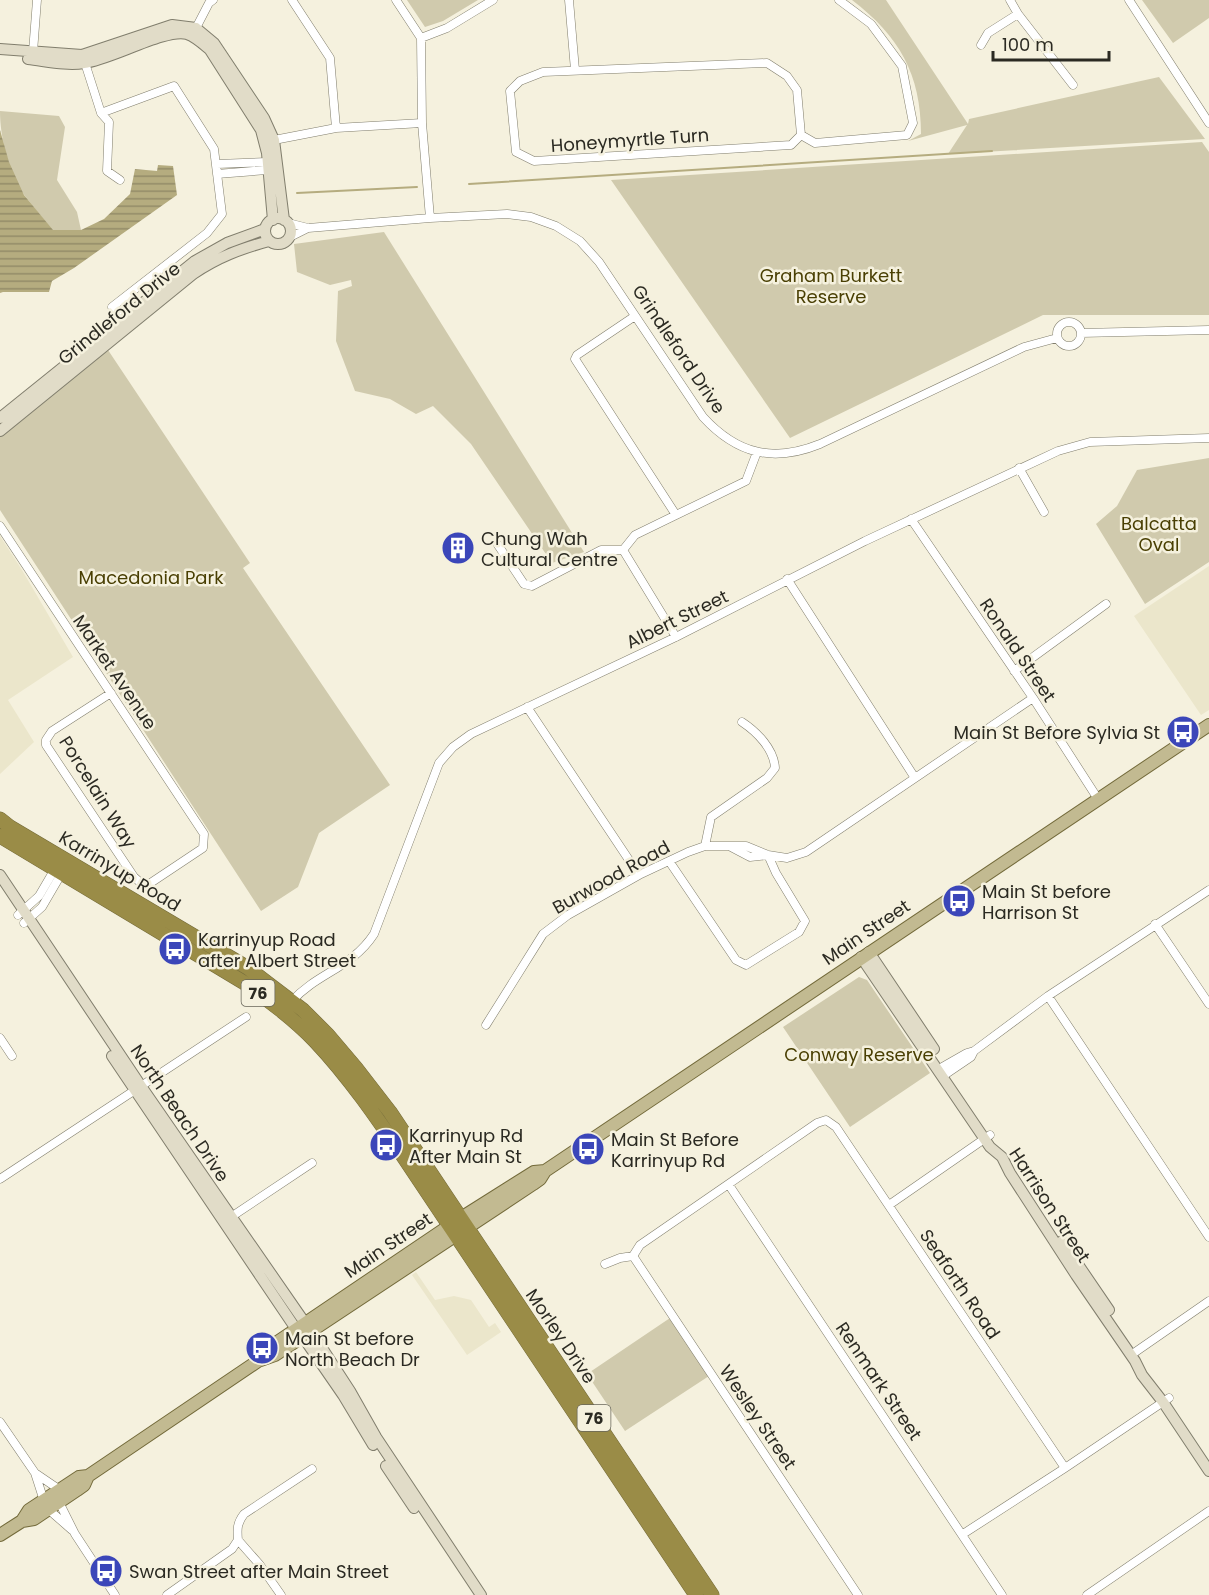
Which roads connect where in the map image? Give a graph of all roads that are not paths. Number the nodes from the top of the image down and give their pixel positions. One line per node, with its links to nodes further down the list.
1 (37, 0): 15 (street)
2 (213, 0): 11 (street)
3 (292, 0): 23 (street)
4 (396, 0): 12 (street)
5 (493, 0): 12 (street)
6 (569, 0): 18 (street)
7 (839, 0): 24 (street)
8 (1010, 0): 10 (street)
9 (1129, 0): 22 (street)
10 (1018, 14): 13 (street); 19 (street)
11 (196, 28): 15 (street); 25 (street)
12 (422, 38): 21 (street)
13 (981, 45)
14 (0, 49): 15 (street)
15 (33, 52)
16 (0, 56): 17 (street)
17 (84, 63): 20 (street); 27 (street)
18 (575, 70): 24 (street, Honeymyrtle Turn); 24 (street, Honeymyrtle Turn)
19 (1073, 85)
20 (101, 113): 26 (street); 29 (street)
21 (422, 123): 23 (street); 30 (street)
22 (1209, 123)
23 (336, 128): 25 (street)
24 (801, 135)
25 (274, 140): 32 (street)
26 (217, 164): 27 (street); 28 (street)
27 (267, 166): 28 (street); 31 (street)
28 (217, 174): 38 (street)
29 (120, 180)
30 (430, 218): 33 (street, Grindleford Drive); 37 (street, Grindleford Drive)
31 (273, 219): 32 (street, Grindleford Drive); 34 (street, Grindleford Drive)
32 (286, 221): 33 (street, Grindleford Drive); 35 (street)
33 (308, 228): 35 (street, Grindleford Drive)
34 (265, 229): 36 (street); 38 (street, Grindleford Drive)
35 (290, 237): 36 (street, Grindleford Drive)
36 (269, 241): 38 (street, Grindleford Drive)
37 (635, 316): 44 (street, Grindleford Drive); 47 (street)
38 (125, 324): 42 (street, Grindleford Drive)
39 (1209, 330): 40 (street)
40 (1081, 333): 41 (street); 41 (street)
41 (1057, 338): 44 (street, Grindleford Drive)
42 (1, 425)
43 (1209, 438): 45 (street, Albert Street)
44 (757, 452): 47 (street)
45 (1019, 468): 46 (street); 48 (street, Albert Street)
46 (1044, 512)
47 (676, 516): 51 (street)
48 (911, 519): 52 (street, Albert Street); 55 (street, Ronald Street)
49 (0, 526): 56 (street, Market Avenue)
50 (498, 545): 51 (street)
51 (623, 550): 54 (street)
52 (788, 579): 54 (street, Albert Street); 61 (street)
53 (1106, 604): 55 (street)
54 (676, 638): 58 (street, Albert Street)
55 (1014, 671): 57 (street, Ronald Street)
56 (111, 693): 64 (street, Market Avenue); 64 (street, Porcelain Way)
57 (1034, 698): 61 (street, Burwood Road); 62 (street, Ronald Street)
58 (527, 707): 71 (street); 78 (street, Albert Street)
59 (742, 722): 66 (street)
60 (1209, 725): 62 (main road, Main Street)
61 (915, 778): 67 (street, Burwood Road)
62 (1098, 800): 76 (main road, Main Street)
63 (0, 819): 69 (highway, Karrinyup Road / 76)
64 (204, 834)
65 (0, 836): 69 (highway, Karrinyup Road / 76)
66 (705, 846): 67 (street, Burwood Road); 68 (street, Burwood Road)
67 (768, 855): 68 (street)
68 (669, 861): 71 (street, Burwood Road)
69 (62, 866): 74 (street); 78 (highway, Karrinyup Road / 76); 92 (highway, Karrinyup Road / 76)
70 (0, 875): 74 (street, North Beach Drive)
71 (639, 875): 81 (street, Burwood Road)
72 (0, 887): 74 (street, North Beach Drive)
73 (1209, 890): 75 (street)
74 (24, 917): 85 (street, North Beach Drive)
75 (1155, 924): 77 (street); 79 (street)
76 (865, 955): 84 (street, Harrison Street); 92 (main road, Main Street)
77 (1048, 996): 84 (street); 93 (street)
78 (292, 1001): 92 (highway, Karrinyup Road / 76)
79 (1209, 1004)
80 (246, 1017): 85 (street)
81 (486, 1026)
82 (0, 1038): 83 (street)
83 (12, 1056)
84 (944, 1071): 86 (street, Harrison Street)
85 (138, 1088): 88 (street); 91 (street, North Beach Drive)
86 (988, 1137): 90 (street); 98 (street, Harrison Street)
87 (312, 1164): 91 (street)
88 (0, 1179)
89 (729, 1185): 90 (street, Seaforth Road); 94 (street); 109 (street, Renmark Street)
90 (889, 1205): 102 (street, Seaforth Road)
91 (227, 1220): 97 (street, North Beach Drive)
92 (458, 1227): 97 (main road, Main Street); 117 (highway, Morley Drive / 76); 118 (highway, Morley Drive / 76)
93 (1209, 1237)
94 (633, 1256): 95 (street); 119 (street, Wesley Street)
95 (605, 1264)
96 (1209, 1301): 98 (street)
97 (304, 1330): 106 (main road, Main Street); 115 (street, North Beach Drive); 116 (street, North Beach Drive)
98 (1133, 1353): 99 (street, Harrison Street)
99 (1166, 1400): 101 (street, Harrison Street); 102 (street); 104 (street, Harrison Street)
100 (0, 1422): 105 (street)
101 (1209, 1459)
102 (1065, 1468): 109 (street)
103 (312, 1469): 111 (street)
104 (1209, 1471)
105 (35, 1473): 106 (street); 106 (street)
106 (53, 1499): 108 (street); 108 (street); 110 (main road, Main Street)
107 (1209, 1511): 121 (street)
108 (75, 1534): 112 (street)
109 (963, 1534): 120 (street, Renmark Street)
110 (0, 1535)
111 (238, 1540): 113 (street); 114 (street)
112 (115, 1595)
113 (167, 1595)
114 (281, 1595)
115 (473, 1595)
116 (481, 1595)
117 (696, 1595)
118 (712, 1595)
119 (858, 1595)
120 (1002, 1595)
121 (1087, 1595)

